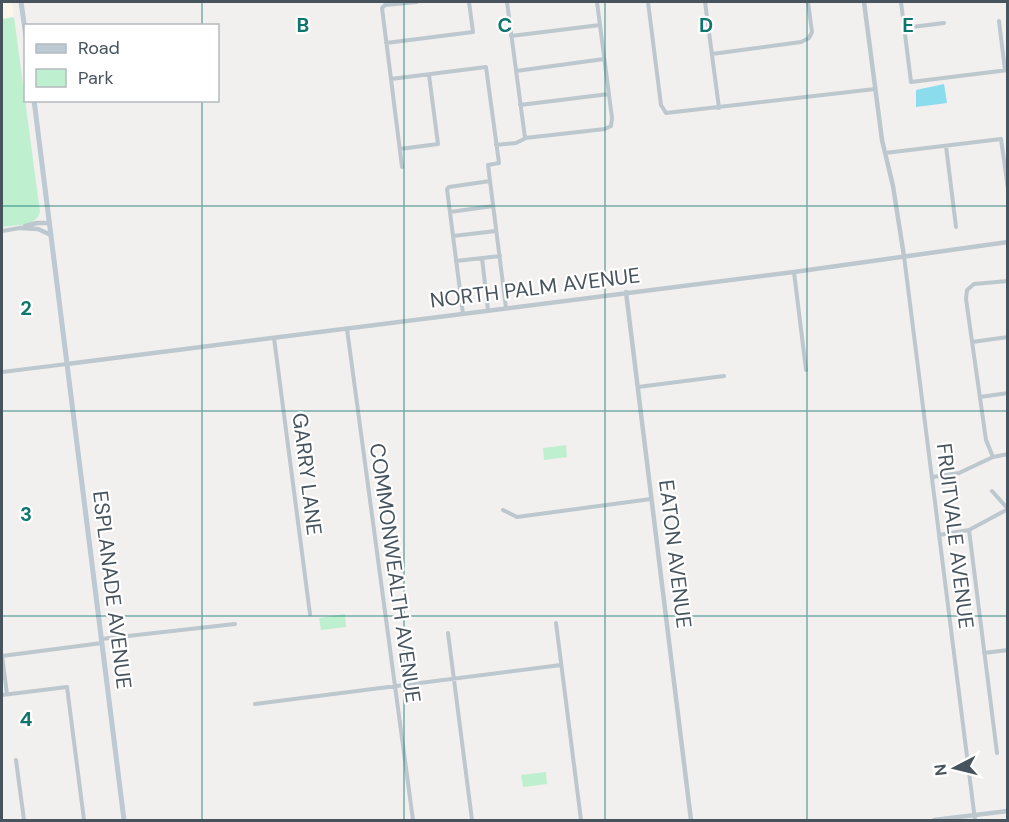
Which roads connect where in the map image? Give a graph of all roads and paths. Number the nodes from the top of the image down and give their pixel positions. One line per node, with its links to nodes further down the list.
1 (21, 2): 14 (main road)
2 (417, 2): 18 (street)
3 (469, 2): 18 (street)
4 (507, 2): 5 (street); 17 (street)
5 (512, 2)
6 (597, 2): 15 (street)
7 (648, 2): 29 (street)
8 (705, 2): 19 (street)
9 (808, 2): 19 (street)
10 (864, 2): 25 (street)
11 (901, 2): 16 (street)
12 (999, 21): 21 (street)
13 (944, 23): 16 (street)
14 (24, 24)
15 (600, 25): 17 (street); 20 (street)
16 (904, 28): 21 (street)
17 (511, 36): 22 (street)
18 (386, 43): 24 (street)
19 (712, 54): 29 (street)
20 (604, 59): 22 (street); 26 (street)
21 (1006, 70)
22 (516, 71): 28 (street)
23 (429, 75): 24 (street); 31 (street); 33 (street)
24 (391, 79): 33 (street)
25 (875, 89): 29 (street); 34 (street)
26 (609, 94): 28 (street); 30 (street)
27 (33, 102): 40 (main road, ESPLANADE AVENUE)
28 (520, 105): 30 (street)
29 (719, 108)
30 (525, 138): 31 (street)
31 (496, 145): 36 (street)
32 (946, 146): 34 (street); 37 (street); 41 (street)
33 (400, 149): 35 (street)
34 (885, 153): 49 (street)
35 (402, 167)
36 (490, 181): 38 (street); 39 (street)
37 (1008, 189)
38 (493, 206): 39 (street); 44 (street)
39 (450, 212): 46 (street)
40 (49, 223): 42 (street); 45 (main road, ESPLANADE AVENUE)
41 (956, 227)
42 (20, 228): 43 (street); 45 (street)
43 (2, 231)
44 (496, 231): 46 (street); 48 (street)
45 (51, 235): 62 (main road, ESPLANADE AVENUE)
46 (453, 236): 51 (street)
47 (1008, 242): 49 (street, NORTH PALM AVENUE)
48 (500, 256): 50 (street); 55 (street)
49 (904, 256): 52 (street, NORTH PALM AVENUE); 71 (street, FRUITVALE AVENUE)
50 (482, 258): 51 (street); 56 (street)
51 (456, 261): 57 (street)
52 (794, 272): 54 (street, NORTH PALM AVENUE); 63 (street)
53 (1008, 281): 61 (street)
54 (626, 292): 55 (street, NORTH PALM AVENUE); 66 (street, EATON AVENUE)
55 (506, 308): 56 (street, NORTH PALM AVENUE)
56 (488, 310): 57 (street, NORTH PALM AVENUE)
57 (463, 314): 58 (street, NORTH PALM AVENUE)
58 (346, 329): 60 (street, NORTH PALM AVENUE); 88 (street, COMMONWEALTH AVENUE)
59 (1008, 337): 61 (street)
60 (274, 338): 62 (street, NORTH PALM AVENUE); 78 (street, GARRY LANE)
61 (972, 342): 68 (street)
62 (67, 364): 64 (street); 82 (main road, ESPLANADE AVENUE)
63 (806, 370)
64 (2, 372)
65 (723, 376): 66 (street)
66 (638, 387): 73 (street, EATON AVENUE)
67 (1008, 393): 68 (street)
68 (980, 397): 70 (street)
69 (1008, 454): 70 (street)
70 (993, 457): 71 (street)
71 (933, 477): 77 (street, FRUITVALE AVENUE)
72 (992, 490): 74 (street)
73 (651, 499): 75 (street); 102 (street, EATON AVENUE)
74 (1008, 509): 76 (street)
75 (503, 510)
76 (969, 530): 77 (street); 84 (street)
77 (939, 535): 95 (street, FRUITVALE AVENUE)
78 (310, 614)
79 (556, 623): 86 (street)
80 (235, 624): 82 (street)
81 (448, 633): 87 (street)
82 (102, 641): 85 (street); 98 (main road, ESPLANADE AVENUE)
83 (1008, 650): 84 (street)
84 (984, 653): 92 (street)
85 (2, 656): 89 (street)
86 (561, 665): 87 (street); 101 (street)
87 (454, 679): 88 (street); 100 (street)
88 (395, 686): 91 (street); 99 (street, COMMONWEALTH AVENUE)
89 (8, 694): 90 (street); 97 (street)
90 (2, 695)
91 (255, 704)
92 (997, 753)
93 (16, 760): 96 (street)
94 (1008, 811): 95 (street)
95 (975, 818): 103 (street)
96 (24, 820)
97 (84, 820)
98 (124, 820)
99 (413, 820)
100 (472, 820)
101 (581, 820)
102 (691, 820)
103 (934, 820)

